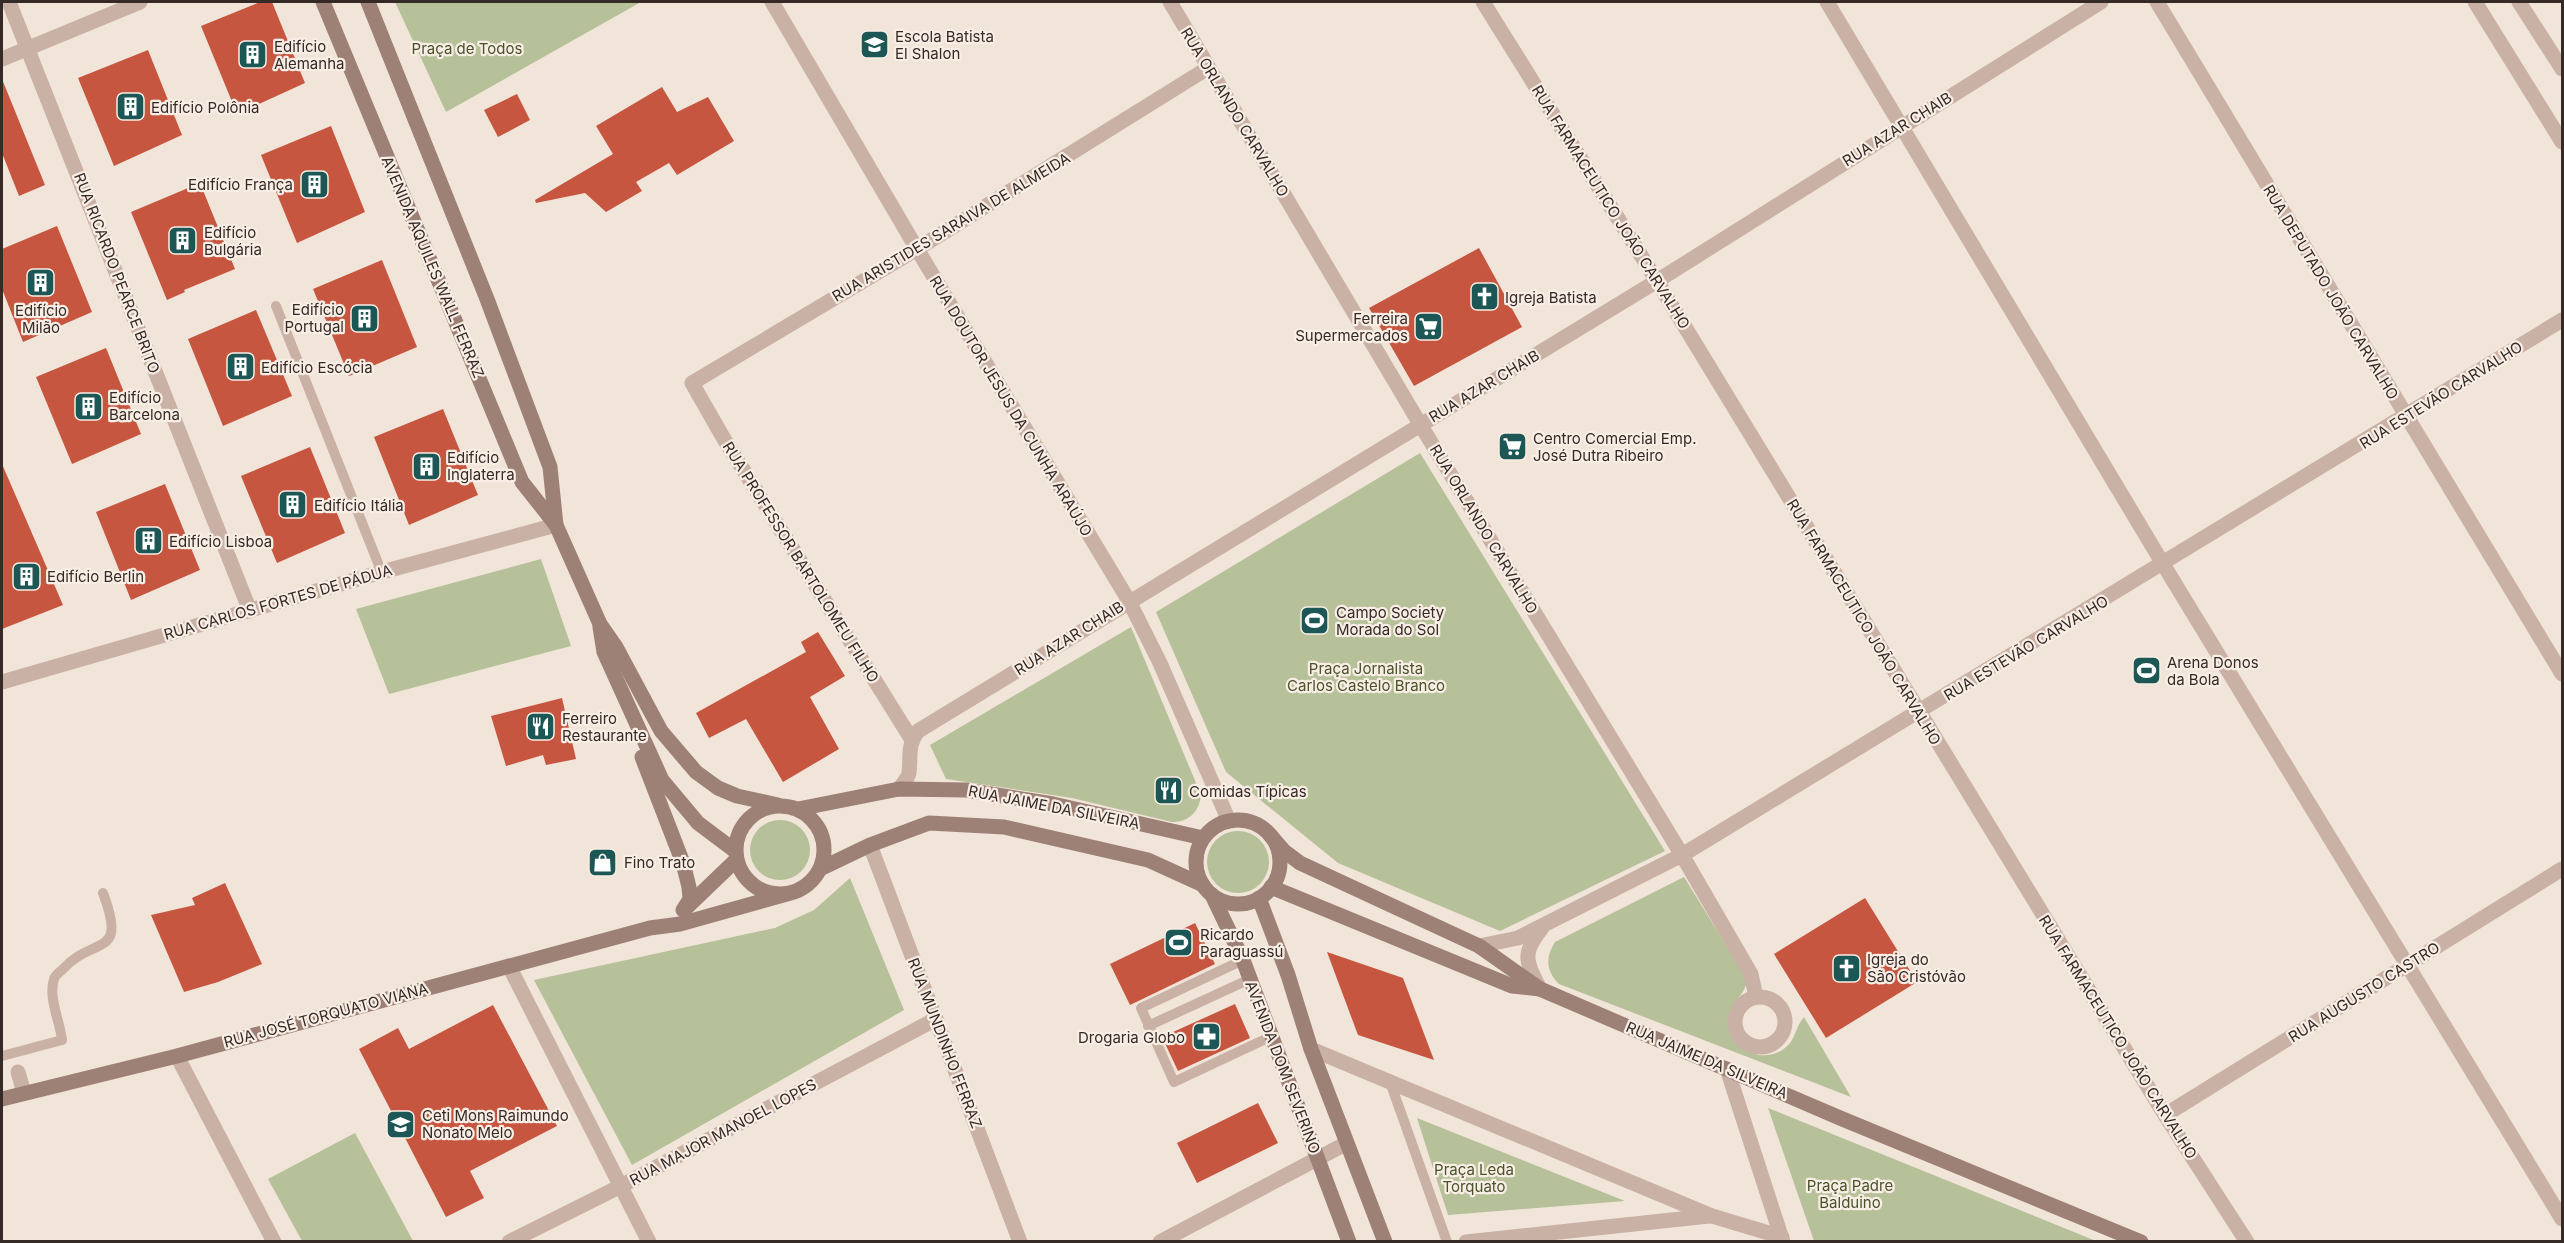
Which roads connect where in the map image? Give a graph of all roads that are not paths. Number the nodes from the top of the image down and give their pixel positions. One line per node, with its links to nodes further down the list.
1 (9, 2): 13 (street, RUA RICARDO PEARCE BRITO)
2 (140, 2): 13 (street)
3 (323, 2): 26 (main road, AVENIDA AQUILES WALL FERRAZ)
4 (368, 2): 26 (main road, AVENIDA AQUILES WALL FERRAZ)
5 (772, 2): 19 (street, RUA DOUTOR JESUS DA CUNHA ARAÚJO)
6 (1170, 2): 15 (street, RUA ORLANDO CARVALHO)
7 (1483, 2): 20 (street, RUA FARMACEUTICO JOÃO CARVALHO)
8 (1827, 2): 17 (street)
9 (2101, 2): 17 (street, RUA AZAR CHAIB)
10 (2157, 2): 24 (street, RUA DEPUTADO JOÃO CARVALHO)
11 (2475, 2): 18 (street)
12 (2519, 2): 16 (street)
13 (28, 47): 14 (street); 30 (street, RUA RICARDO PEARCE BRITO)
14 (2, 59)
15 (1208, 68): 19 (street, RUA ARISTIDES SARAIVA DE ALMEIDA); 25 (street, RUA ORLANDO CARVALHO)
16 (2562, 69)
17 (1903, 125): 20 (street, RUA AZAR CHAIB); 27 (street)
18 (2562, 142)
19 (917, 249): 23 (street, RUA ARISTIDES SARAIVA DE ALMEIDA); 29 (street, RUA DOUTOR JESUS DA CUNHA ARAÚJO)
20 (1657, 281): 25 (street, RUA AZAR CHAIB); 35 (street, RUA FARMACEUTICO JOÃO CARVALHO)
21 (276, 306): 28 (lane)
22 (2562, 320): 24 (street, RUA ESTEVÃO CARVALHO)
23 (692, 383): 36 (street, RUA PROFESSOR BARTOLOMEU FILHO)
24 (2406, 417): 27 (street, RUA ESTEVÃO CARVALHO); 32 (street, RUA DEPUTADO JOÃO CARVALHO)
25 (1420, 424): 29 (street, RUA AZAR CHAIB); 45 (street, RUA ORLANDO CARVALHO)
26 (556, 525): 28 (street, RUA CARLOS FORTES DE PÁDUA); 31 (main road, AVENIDA AQUILES WALL FERRAZ)
27 (2163, 564): 35 (street, RUA ESTEVÃO CARVALHO); 58 (street)
28 (380, 568): 30 (street, RUA CARLOS FORTES DE PÁDUA)
29 (1129, 601): 36 (street, RUA AZAR CHAIB); 40 (street, RUA DOUTOR JESUS DA CUNHA ARAÚJO)
30 (250, 611): 33 (street, RUA CARLOS FORTES DE PÁDUA)
31 (600, 624): 34 (main road, AVENIDA AQUILES WALL FERRAZ); 38 (main road, AVENIDA AQUILES WALL FERRAZ)
32 (2562, 674)
33 (2, 682)
34 (631, 710): 44 (main road, AVENIDA AQUILES WALL FERRAZ); 53 (main road)
35 (1919, 712): 45 (street, RUA ESTEVÃO CARVALHO); 74 (street, RUA FARMACEUTICO JOÃO CARVALHO)
36 (912, 740): 37 (street)
37 (899, 789): 39 (main road, RUA JAIME DA SILVEIRA); 42 (main road, RUA JAIME DA SILVEIRA)
38 (778, 805): 39 (main road); 44 (main road)
39 (798, 809): 46 (main road)
40 (1229, 821): 41 (main road); 42 (main road)
41 (1270, 835): 48 (main road); 56 (main road)
42 (1203, 838): 49 (main road)
43 (870, 845): 46 (main road, RUA JAIME DA SILVEIRA); 49 (main road, RUA JAIME DA SILVEIRA); 63 (street, RUA MUNDINHO FERRAZ)
44 (735, 855): 51 (main road); 53 (main road, RUA JOSÉ TORQUATO VIANA)
45 (1682, 855): 54 (street, RUA ESTEVÃO CARVALHO); 62 (street, RUA ORLANDO CARVALHO)
46 (820, 869): 51 (main road)
47 (2562, 869): 58 (street, RUA AUGUSTO CASTRO)
48 (1271, 887): 52 (main road); 61 (main road, RUA JAIME DA SILVEIRA)
49 (1208, 890): 52 (main road); 57 (main road, AVENIDA DOM SEVERINO)
50 (103, 893): 67 (lane)
51 (786, 894): 55 (main road, RUA JOSÉ TORQUATO VIANA)
52 (1259, 898): 66 (main road)
53 (683, 910): 55 (main road, RUA JOSÉ TORQUATO VIANA)
54 (1545, 923): 56 (street); 61 (street, RUA ESTEVÃO CARVALHO)
55 (650, 928): 59 (main road, RUA JOSÉ TORQUATO VIANA)
56 (1479, 946): 61 (main road)
57 (1242, 960): 60 (main road, AVENIDA DOM SEVERINO); 64 (lane)
58 (2408, 965): 74 (street, RUA AUGUSTO CASTRO); 79 (street)
59 (509, 966): 68 (main road, RUA JOSÉ TORQUATO VIANA); 77 (street)
60 (1250, 979): 64 (lane); 65 (main road, AVENIDA DOM SEVERINO)
61 (1540, 989): 69 (main road, RUA JAIME DA SILVEIRA)
62 (1756, 997)
63 (936, 1019): 77 (street, RUA MAJOR MANOEL LOPES); 84 (street, RUA MUNDINHO FERRAZ)
64 (1148, 1026): 65 (lane)
65 (1272, 1036): 76 (main road, AVENIDA DOM SEVERINO)
66 (1311, 1049): 71 (street); 75 (main road)
67 (7, 1055): 70 (lane)
68 (177, 1056): 72 (main road, RUA JOSÉ TORQUATO VIANA); 81 (street)
69 (1727, 1069): 80 (street); 90 (main road, RUA JAIME DA SILVEIRA)
70 (18, 1072): 72 (street)
71 (1390, 1082): 78 (street); 88 (lane)
72 (24, 1093): 73 (main road, RUA JOSÉ TORQUATO VIANA)
73 (2, 1099)
74 (2165, 1115): 91 (street, RUA FARMACEUTICO JOÃO CARVALHO)
75 (1347, 1143): 76 (street); 87 (main road)
76 (1317, 1158): 85 (street); 86 (main road, AVENIDA DOM SEVERINO)
77 (621, 1186): 82 (street, RUA MAJOR MANOEL LOPES); 83 (street)
78 (1712, 1216): 80 (street); 89 (street)
79 (2562, 1219)
80 (1782, 1239)
81 (274, 1242)
82 (509, 1242)
83 (649, 1242)
84 (1020, 1242)
85 (1160, 1242)
86 (1349, 1242)
87 (1385, 1242)
88 (1447, 1242)
89 (1466, 1242)
90 (2141, 1242)
91 (2247, 1242)

